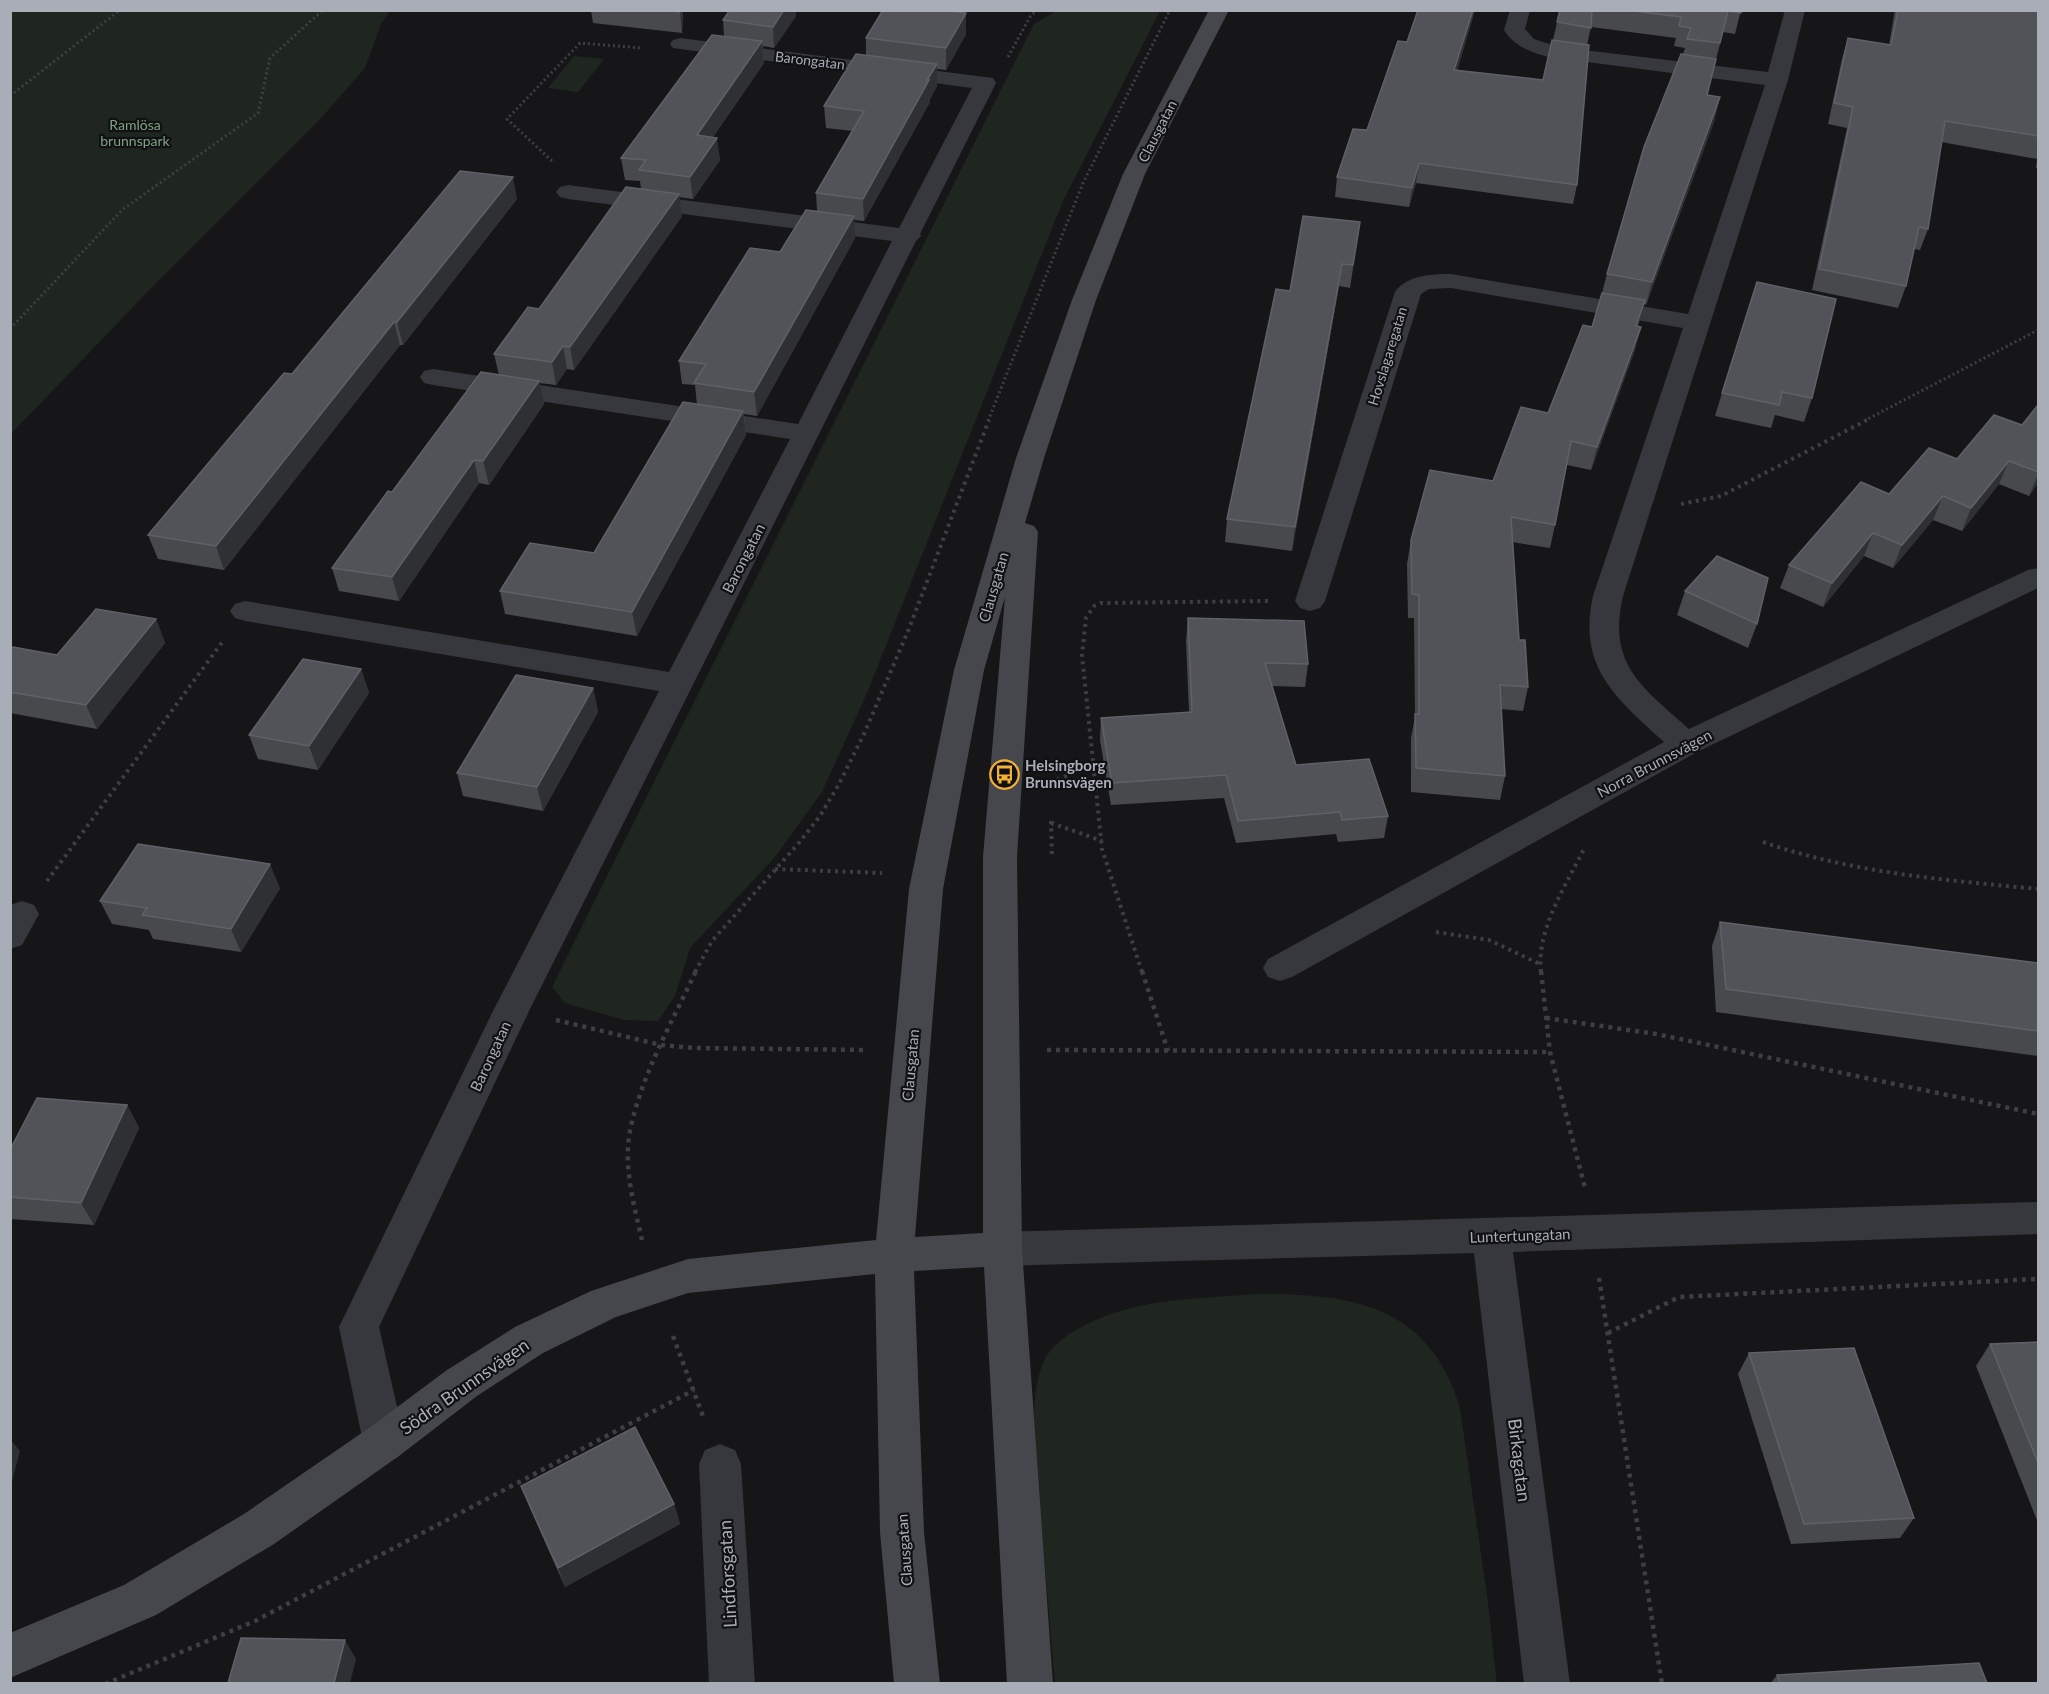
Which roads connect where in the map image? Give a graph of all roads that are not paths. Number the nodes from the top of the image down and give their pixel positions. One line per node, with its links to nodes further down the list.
1 (1219, 10): 11 (main road, Clausgatan)
2 (1520, 10): 5 (street)
3 (1795, 10): 5 (street)
4 (680, 44): 7 (street, Barongatan)
5 (1777, 80): 8 (street)
6 (568, 192): 7 (street)
7 (909, 236): 10 (street, Barongatan)
8 (1699, 323): 13 (street, Hovslagaregatan); 16 (street)
9 (433, 377): 10 (street)
10 (806, 433): 15 (street, Barongatan)
11 (1030, 458): 20 (main road, Clausgatan); 21 (main road, Clausgatan)
12 (2038, 577): 16 (street, Norra Brunnsvägen)
13 (1311, 601)
14 (245, 611): 15 (street)
15 (680, 684): 22 (street, Barongatan)
16 (1686, 744): 17 (street, Norra Brunnsvägen)
17 (1280, 968)
18 (2038, 1218): 19 (street, Luntertungatan)
19 (1491, 1236): 20 (street, Luntertungatan); 28 (street, Birkagatan)
20 (1002, 1249): 21 (main road, Södra Brunnsvägen); 27 (main road, Clausgatan)
21 (894, 1255): 22 (main road, Södra Brunnsvägen); 26 (main road, Clausgatan)
22 (384, 1442): 24 (main road, Södra Brunnsvägen)
23 (720, 1464): 25 (street, Lindforsgatan)
24 (10, 1656)
25 (732, 1683)
26 (916, 1683)
27 (1030, 1683)
28 (1547, 1683)

